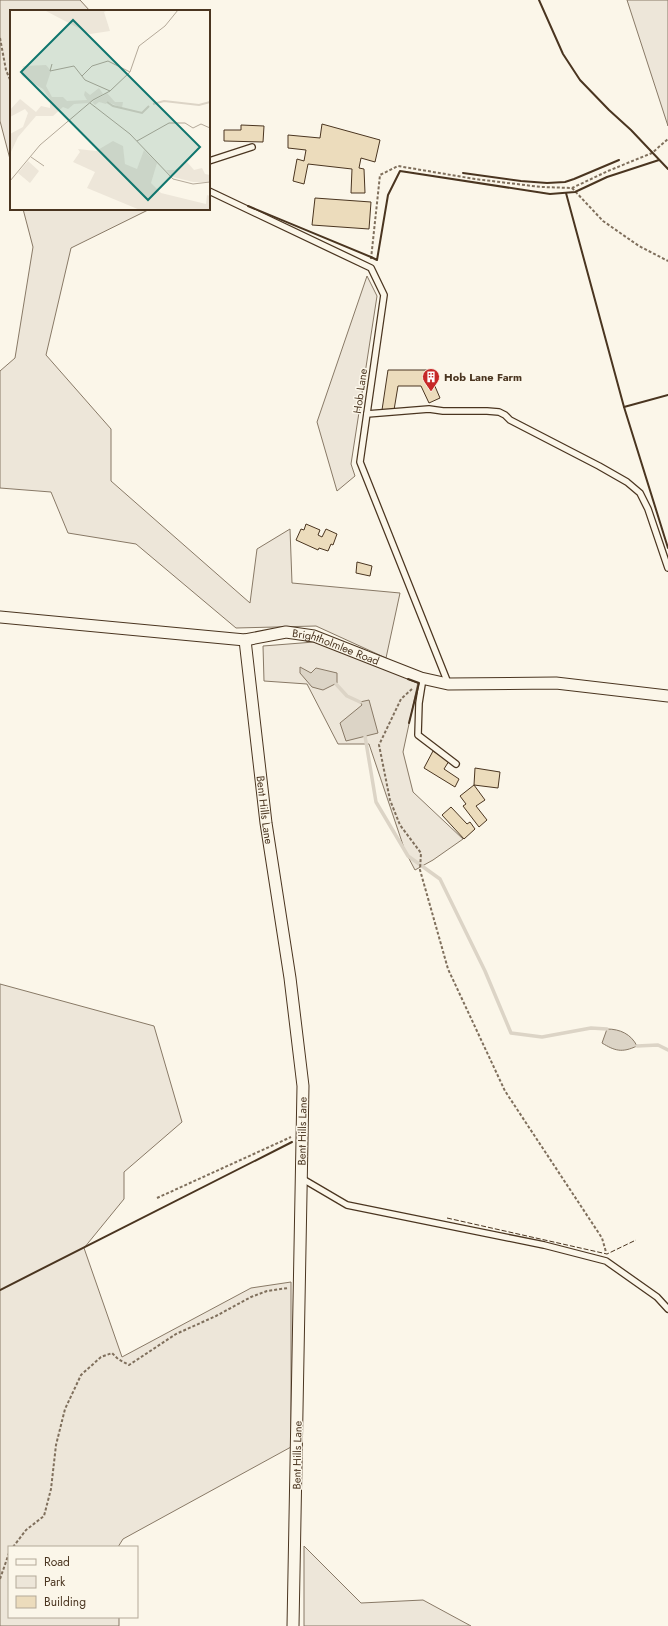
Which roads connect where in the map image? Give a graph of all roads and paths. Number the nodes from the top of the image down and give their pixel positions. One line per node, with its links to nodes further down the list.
1 (0, 38): 2 (path)
2 (10, 80)
3 (668, 139): 6 (path)
4 (252, 147): 5 (lane)
5 (210, 162)
6 (572, 188): 8 (path); 9 (path)
7 (210, 191): 9 (lane)
8 (668, 261)
9 (369, 267): 10 (lane, Hob Lane)
10 (367, 414): 11 (lane); 15 (lane, Hob Lane)
11 (668, 568)
12 (0, 617): 13 (street, Brightholmlee Road)
13 (245, 640): 14 (street, Brightholmlee Road); 18 (street, Bent Hills Lane)
14 (421, 678): 15 (street, Brightholmlee Road); 17 (lane); 21 (path)
15 (448, 684): 16 (street, Brightholmlee Road)
16 (668, 696)
17 (456, 764)
18 (302, 1135): 19 (street, Bent Hills Lane); 20 (path)
19 (301, 1178): 21 (lane); 22 (street, Bent Hills Lane)
20 (157, 1198)
21 (606, 1260): 23 (lane)
22 (300, 1281): 24 (path); 27 (street, Bent Hills Lane)
23 (668, 1309)
24 (14, 1546)
25 (8, 1556): 26 (path)
26 (0, 1579)
27 (293, 1626)

